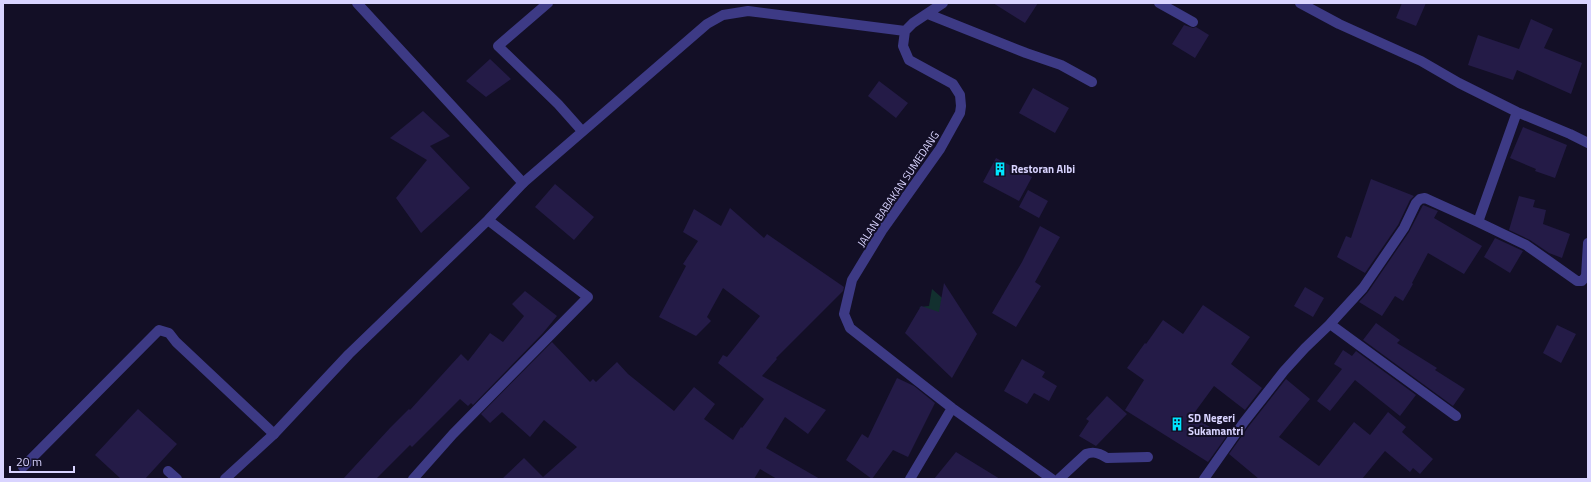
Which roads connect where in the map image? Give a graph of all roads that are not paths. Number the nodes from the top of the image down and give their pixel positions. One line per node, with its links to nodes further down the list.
1 (357, 3): 13 (street)
2 (548, 3): 11 (street)
3 (943, 3): 6 (street)
4 (1159, 3): 7 (street)
5 (1300, 3): 10 (street)
6 (928, 14): 8 (street); 9 (street)
7 (1193, 22)
8 (905, 31): 11 (street); 18 (street, JALAN BABAKAN SUMEDANG)
9 (1092, 82)
10 (1517, 112): 12 (street); 15 (street)
11 (582, 131): 13 (street)
12 (1588, 143)
13 (523, 183): 14 (street)
14 (488, 220): 20 (street); 26 (street)
15 (1478, 222): 16 (street); 17 (street)
16 (1588, 243)
17 (1330, 324): 19 (street); 30 (street)
18 (952, 408): 27 (street); 28 (street, JALAN BABAKAN SUMEDANG)
19 (1456, 416)
20 (274, 434): 22 (street); 25 (street)
21 (1148, 457): 29 (street)
22 (23, 467)
23 (168, 471): 24 (street)
24 (177, 479)
25 (225, 479)
26 (413, 479)
27 (910, 479)
28 (1052, 479)
29 (1059, 479)
30 (1204, 479)

